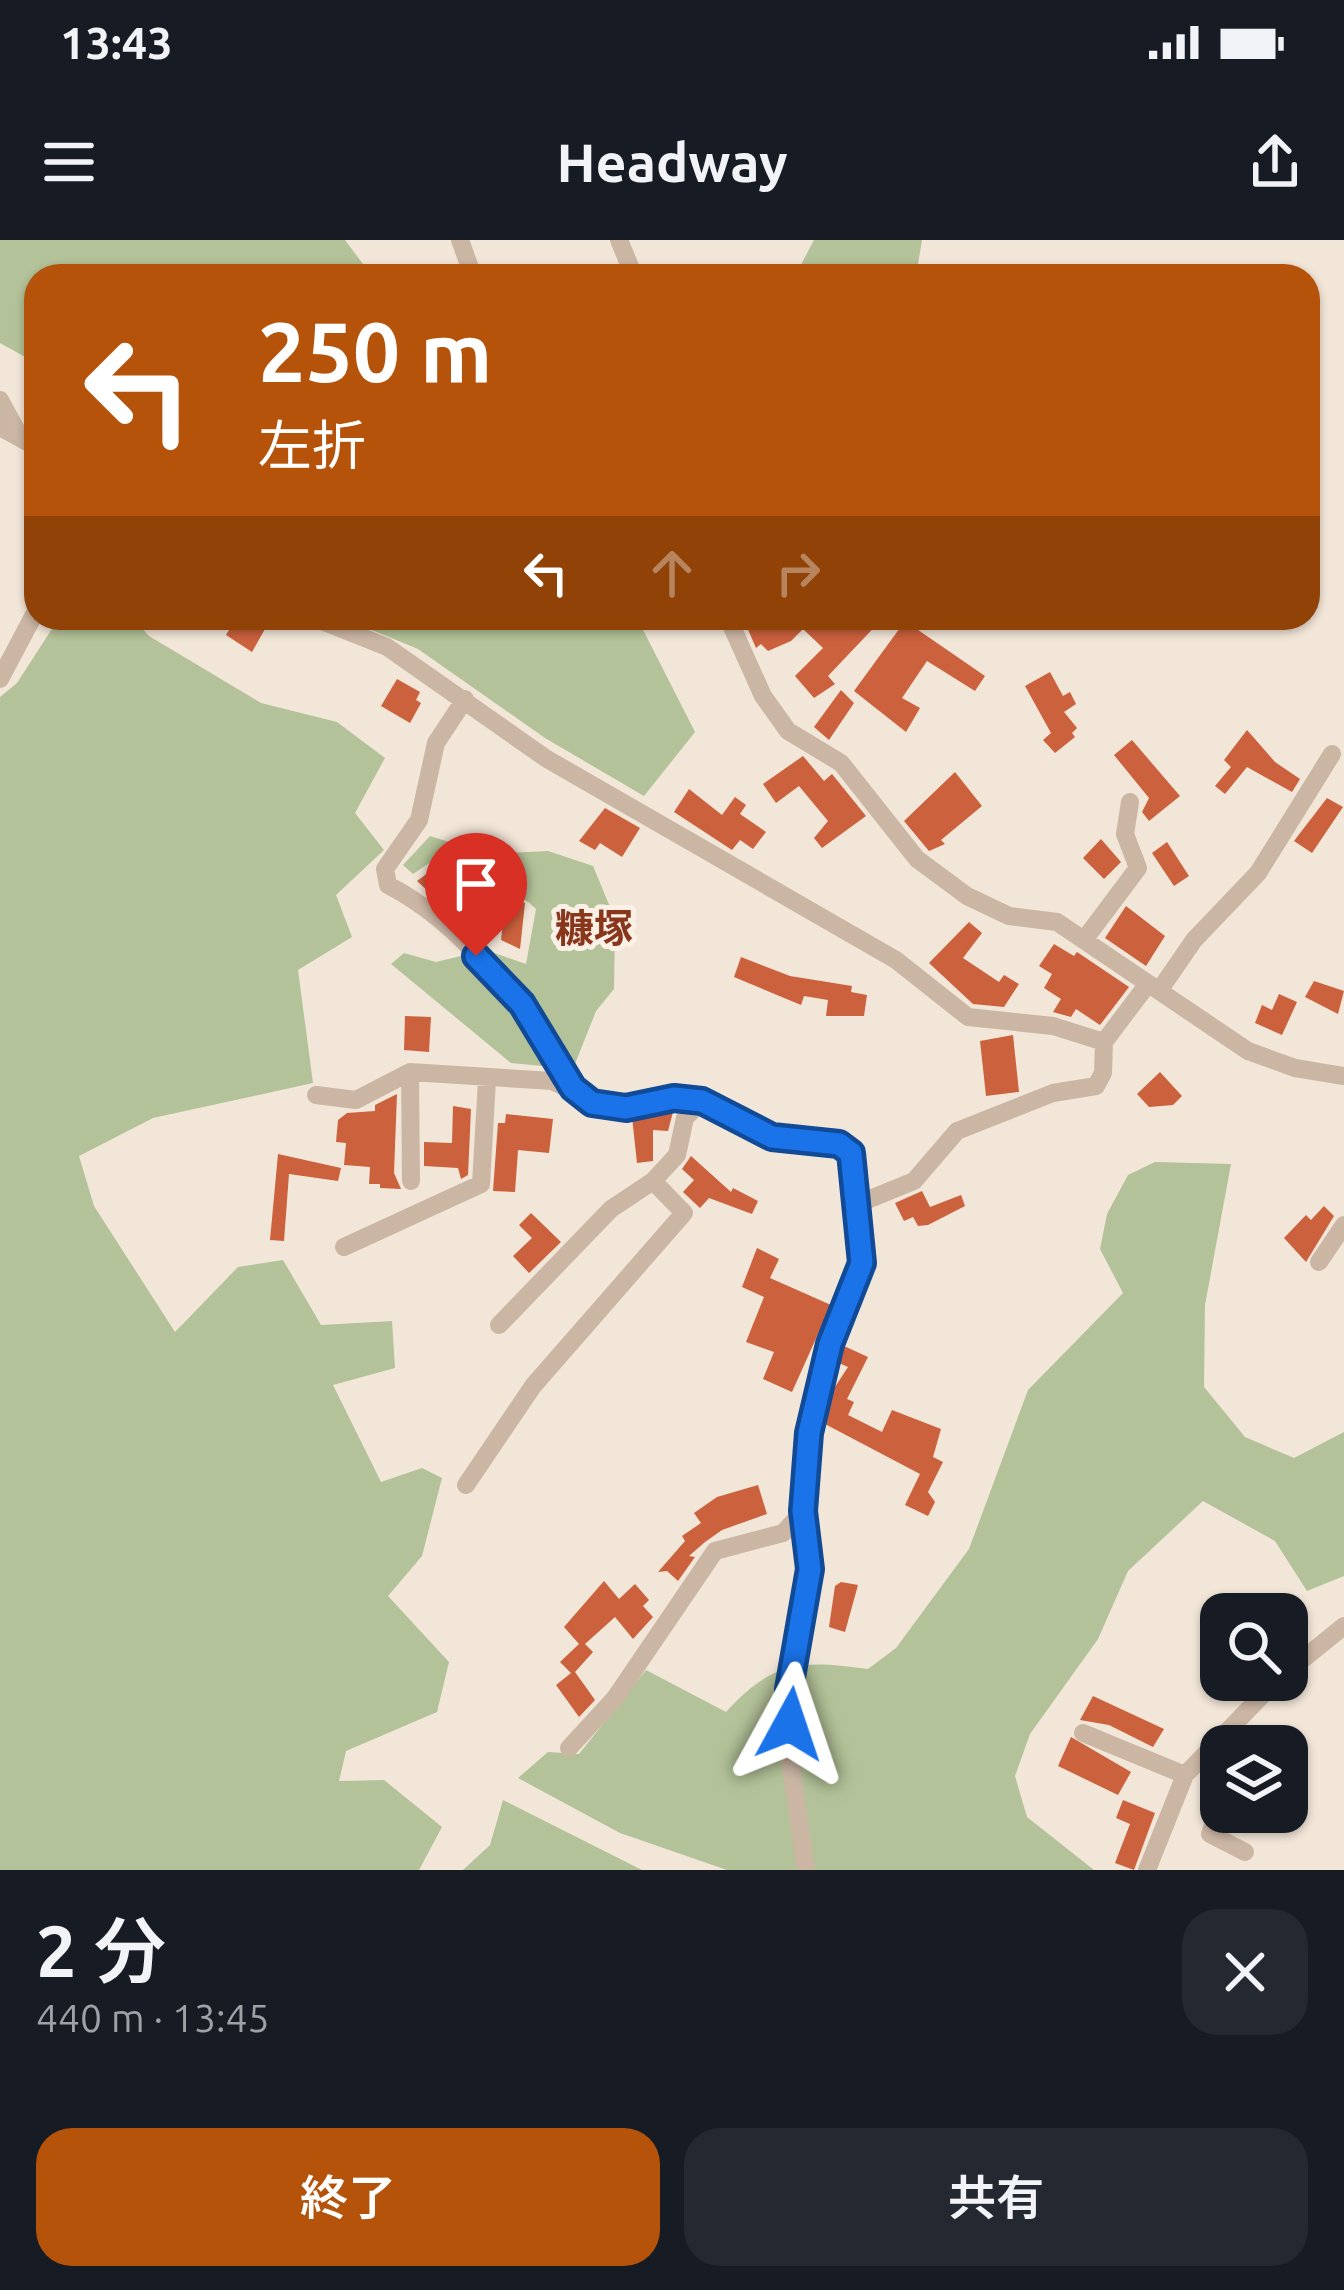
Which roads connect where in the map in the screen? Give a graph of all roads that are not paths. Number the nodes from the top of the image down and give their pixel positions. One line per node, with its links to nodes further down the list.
1 (0, 400): 2 (street)
2 (9, 430)
3 (26, 630): 6 (street)
4 (344, 630): 7 (street)
5 (734, 630): 10 (street)
6 (0, 679)
7 (465, 699): 12 (street); 16 (street)
8 (1332, 754): 11 (street)
9 (1130, 802): 10 (street)
10 (1084, 940): 11 (street)
11 (1154, 987): 12 (street); 14 (street)
12 (1104, 1042): 21 (street)
13 (410, 1072): 15 (street); 17 (street); 19 (street)
14 (1344, 1076)
15 (487, 1080): 16 (street); 23 (street)
16 (573, 1088): 18 (street)
17 (316, 1095)
18 (702, 1101): 20 (street); 21 (street)
19 (411, 1180)
20 (653, 1181): 25 (street); 26 (street)
21 (860, 1203): 27 (street)
22 (1344, 1225): 24 (street)
23 (344, 1247)
24 (1319, 1262)
25 (499, 1325)
26 (466, 1485)
27 (803, 1511): 33 (street); 38 (street)
28 (1344, 1626): 29 (street)
29 (1308, 1655)
30 (1260, 1701): 31 (street)
31 (1240, 1725)
32 (1083, 1733): 35 (street)
33 (569, 1748)
34 (1200, 1766): 35 (street)
35 (1185, 1775): 39 (street)
36 (1210, 1833): 37 (street)
37 (1244, 1852)
38 (806, 1870)
39 (1147, 1870)

